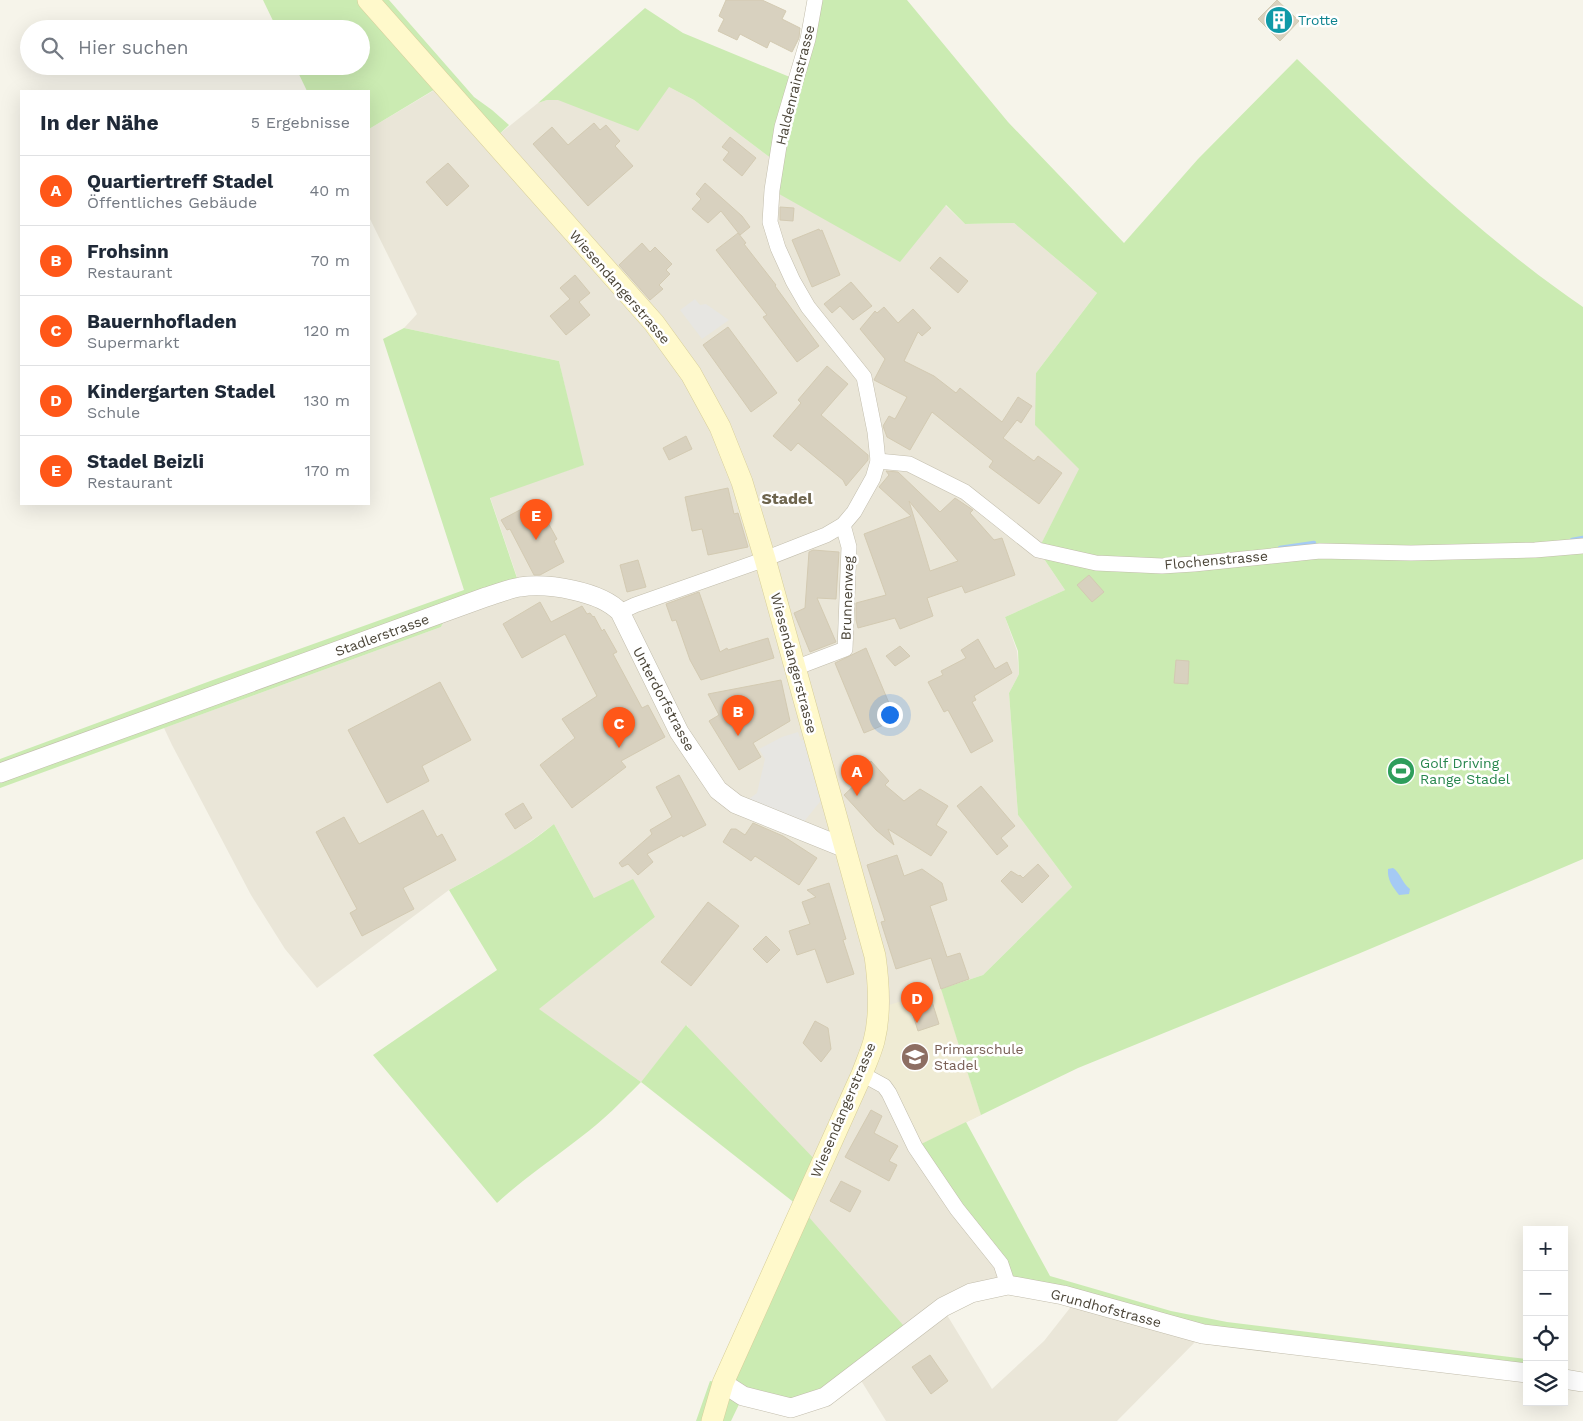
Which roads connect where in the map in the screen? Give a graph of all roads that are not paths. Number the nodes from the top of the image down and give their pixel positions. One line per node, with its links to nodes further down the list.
1 (368, 0): 6 (main road, Wiesendangerstrasse)
2 (815, 0): 3 (street, Haldenrainstrasse)
3 (878, 461): 4 (street, Haldenrainstrasse); 5 (street, Flochenstrasse)
4 (843, 525): 6 (street, Haldenrainstrasse); 8 (street, Brunnenweg)
5 (1583, 546)
6 (765, 559): 7 (street); 8 (main road, Wiesendangerstrasse)
7 (620, 612): 9 (street, Stadlerstrasse); 10 (street, Unterdorfstrasse)
8 (795, 668): 10 (main road, Wiesendangerstrasse)
9 (0, 773)
10 (845, 848): 11 (main road, Wiesendangerstrasse)
11 (862, 1074): 12 (street); 16 (main road, Wiesendangerstrasse)
12 (1008, 1285): 13 (street, Grundhofstrasse); 16 (street, Grundhofstrasse)
13 (1523, 1373)
14 (1568, 1380): 15 (street)
15 (1583, 1382)
16 (723, 1383): 17 (main road, Wiesendangerstrasse)
17 (712, 1421)

